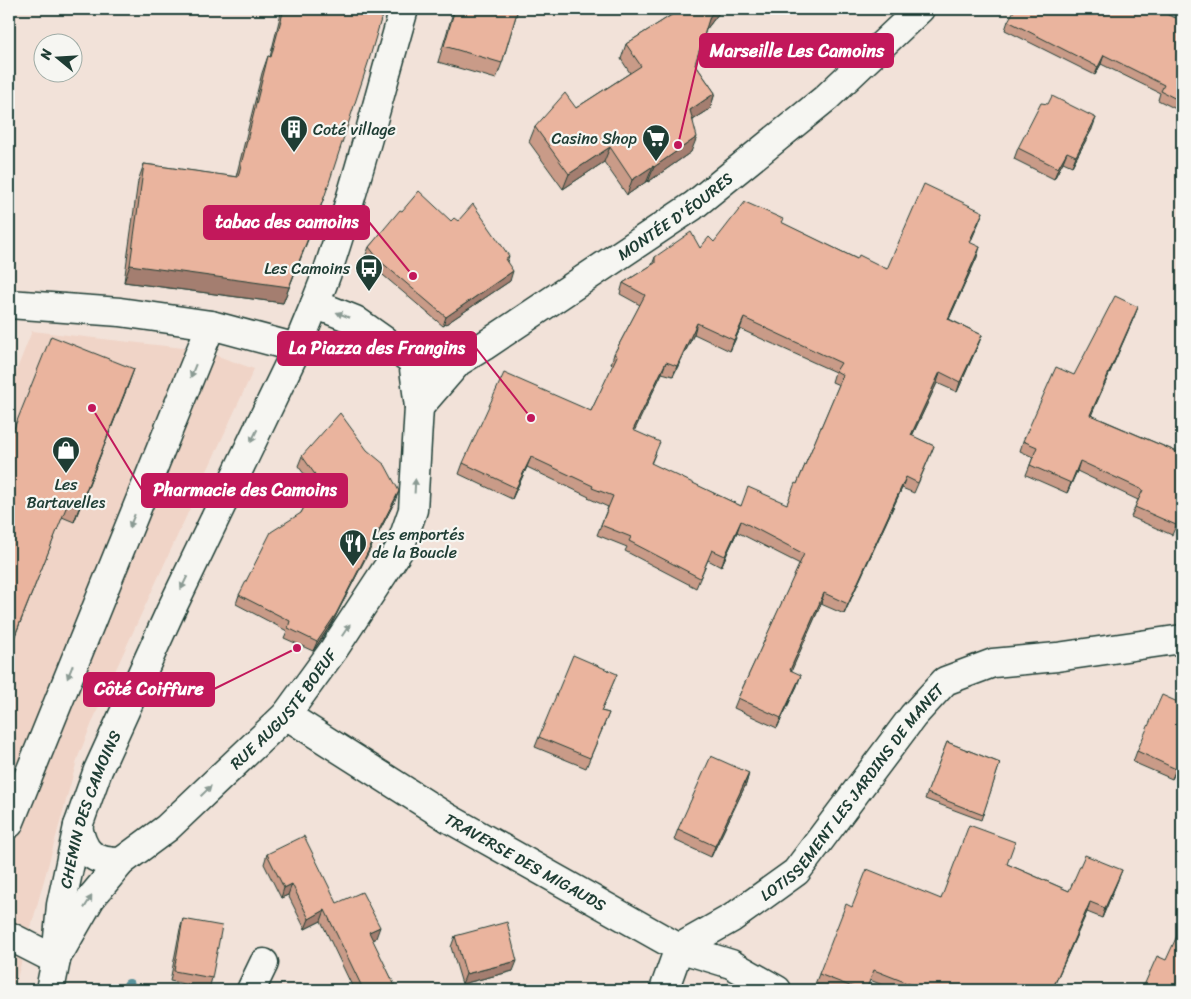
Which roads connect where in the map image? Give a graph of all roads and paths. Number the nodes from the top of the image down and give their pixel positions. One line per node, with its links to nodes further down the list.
1 (404, 9): 6 (street, CHEMIN DES CAMOINS)
2 (920, 9): 10 (street, MONTÉE D'ÉOURES)
3 (1171, 9): 4 (street)
4 (1182, 14)
5 (9, 304): 7 (street)
6 (315, 304): 8 (street, CHEMIN DES CAMOINS); 9 (street, one-way to 6)
7 (211, 325): 8 (street); 14 (street, one-way to 14)
8 (297, 348): 15 (street, CHEMIN DES CAMOINS, one-way to 15)
9 (413, 360): 10 (street); 11 (street, RUE AUGUSTE BOEUF)
10 (458, 362): 11 (street, MONTÉE D'ÉOURES)
11 (419, 407): 13 (street, RUE AUGUSTE BOEUF, one-way to 11)
12 (1182, 639): 18 (street, LOTISSEMENT LES JARDINS DE MANET)
13 (286, 715): 16 (street, RUE AUGUSTE BOEUF, one-way to 13); 18 (street, TRAVERSE DES MIGAUDS)
14 (9, 824)
15 (78, 826): 16 (street); 19 (street, CHEMIN DES CAMOINS)
16 (121, 862): 19 (street, RUE AUGUSTE BOEUF, one-way to 16)
17 (9, 936): 19 (street)
18 (679, 948): 23 (street); 24 (street, TRAVERSE DES MIGAUDS)
19 (56, 960): 21 (street, CHEMIN DES CAMOINS)
20 (264, 963): 22 (street)
21 (50, 990)
22 (250, 990)
23 (664, 990)
24 (777, 990)

